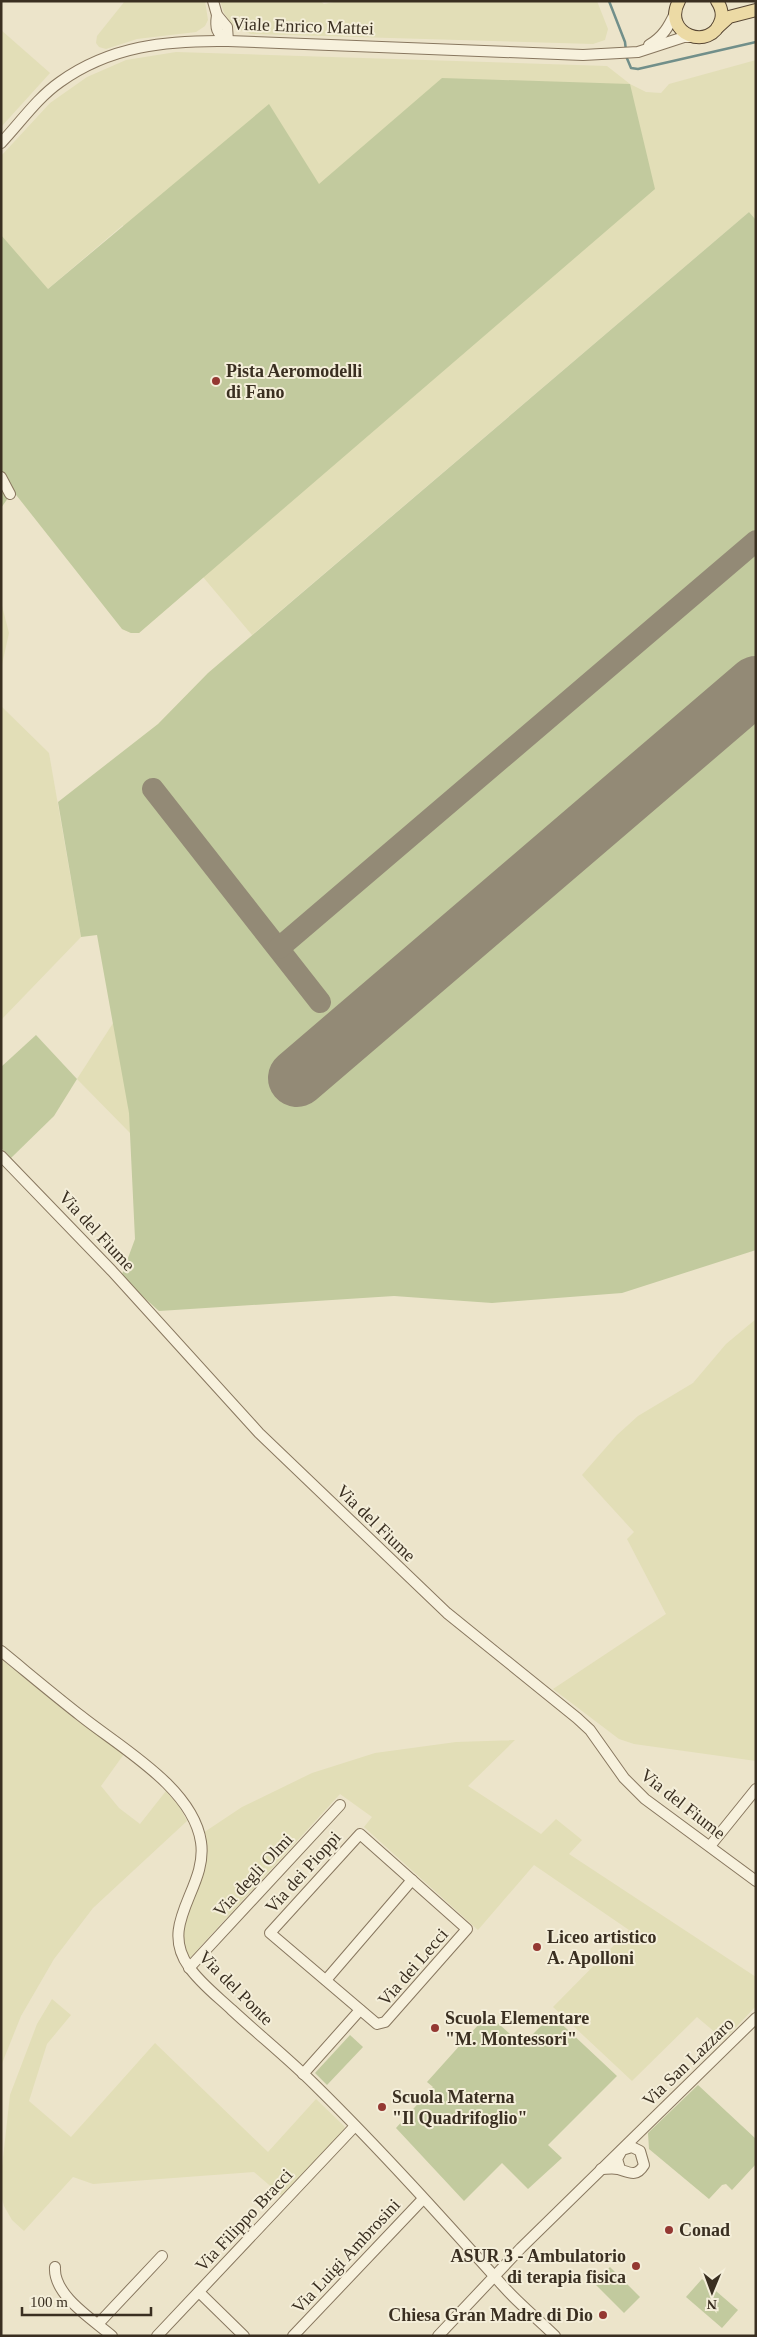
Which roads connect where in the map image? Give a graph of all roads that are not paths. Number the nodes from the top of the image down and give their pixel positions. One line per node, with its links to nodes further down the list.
1 (213, 1): 5 (street)
2 (718, 2): 4 (main road); 8 (main road)
3 (676, 6): 9 (main road); 13 (street, Viale Enrico Mattei)
4 (754, 10): 8 (main road)
5 (217, 15): 6 (street); 7 (street)
6 (227, 27): 11 (street); 12 (street)
7 (215, 28): 10 (street); 11 (street)
8 (714, 31): 9 (main road)
9 (694, 37): 13 (street, Viale Enrico Mattei)
10 (205, 41): 11 (street, Viale Enrico Mattei); 14 (street, Viale Enrico Mattei)
11 (228, 41): 12 (street, Viale Enrico Mattei)
12 (248, 42): 13 (street, Viale Enrico Mattei)
13 (638, 52)
14 (1, 143)
15 (1, 477): 16 (street)
16 (10, 494)
17 (1, 1156): 21 (street, Via del Fiume)
18 (1, 1651): 24 (street, Via del Ponte)
19 (756, 1789): 21 (street)
20 (340, 1805): 24 (street, Via degli Olmi)
21 (710, 1846): 23 (street, Via del Fiume)
22 (412, 1880): 25 (street); 25 (street, Via dei Pioppi); 26 (street, Via dei Lecci)
23 (756, 1881)
24 (189, 1968): 28 (street, Via del Ponte)
25 (326, 1980): 26 (street)
26 (360, 2010): 28 (street)
27 (756, 2018): 30 (street, Via San Lazzaro)
28 (303, 2074): 29 (street, Via del Ponte)
29 (355, 2126): 35 (street, Via del Ponte); 42 (street, Via Filippo Bracci)
30 (641, 2129): 31 (street, Via San Lazzaro); 32 (street, Via San Lazzaro)
31 (622, 2150): 32 (street); 33 (street, Via San Lazzaro); 34 (street)
32 (640, 2151): 34 (street, Via San Lazzaro)
33 (600, 2169): 34 (street, Via San Lazzaro); 37 (street, Via San Lazzaro)
34 (620, 2170)
35 (423, 2199): 39 (street, Via del Ponte); 47 (street, Via Luigi Ambrosini)
36 (162, 2256): 43 (street)
37 (503, 2266): 39 (street, Via San Lazzaro); 40 (street)
38 (55, 2267): 43 (street)
39 (496, 2277): 40 (street, Via del Ponte); 41 (street, Via San Lazzaro)
40 (504, 2287): 41 (street); 49 (street, Via del Ponte)
41 (484, 2289): 48 (street, Via San Lazzaro)
42 (199, 2292): 45 (street, Via Filippo Bracci); 46 (street)
43 (98, 2324): 44 (street)
44 (112, 2336)
45 (157, 2336)
46 (244, 2336)
47 (293, 2336)
48 (438, 2336)
49 (555, 2336)

